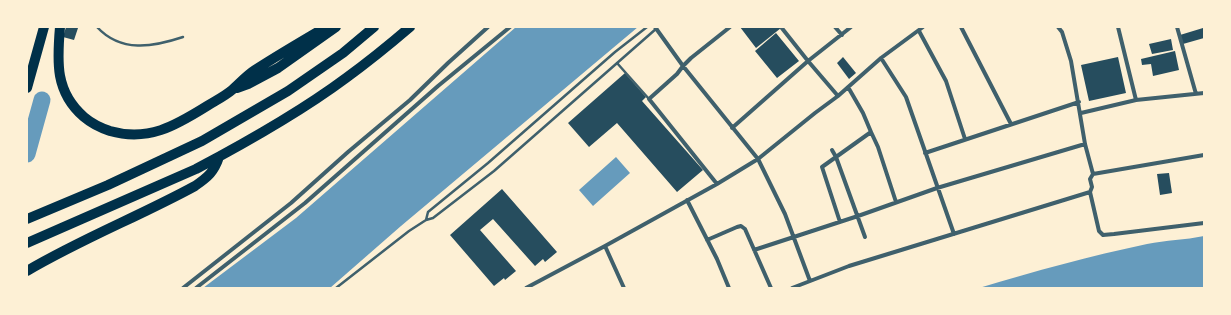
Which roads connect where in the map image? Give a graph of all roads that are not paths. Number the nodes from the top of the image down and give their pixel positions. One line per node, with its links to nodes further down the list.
1 (44, 27): 29 (highway)
2 (60, 27): 30 (highway)
3 (97, 27): 23 (lane)
4 (326, 27): 30 (highway)
5 (336, 27): 30 (highway)
6 (374, 27): 56 (highway)
7 (410, 27): 46 (highway)
8 (488, 27): 69 (street)
9 (510, 27): 70 (street)
10 (647, 27): 57 (lane)
11 (657, 27): 26 (lane); 27 (street)
12 (730, 27): 27 (street)
13 (781, 27): 25 (street)
14 (835, 27): 22 (street)
15 (851, 27): 22 (street)
16 (924, 27): 21 (street)
17 (961, 27): 38 (street)
18 (1058, 27): 36 (street)
19 (1118, 27): 35 (street)
20 (1176, 27): 32 (street)
21 (919, 31): 24 (street); 41 (street)
22 (842, 35): 25 (street)
23 (182, 37)
24 (881, 58): 28 (street); 44 (street)
25 (808, 62): 33 (street); 39 (street)
26 (617, 63): 34 (lane); 57 (lane)
27 (683, 66): 34 (street); 39 (street)
28 (848, 87): 33 (street); 40 (street)
29 (27, 88)
30 (233, 89)
31 (1204, 93): 32 (street)
32 (1196, 94): 35 (street)
33 (838, 96): 48 (street)
34 (649, 99): 50 (street)
35 (1136, 100): 37 (street)
36 (1079, 102): 37 (street); 38 (street)
37 (1081, 113): 42 (street)
38 (1011, 124): 41 (street)
39 (732, 128): 48 (street)
40 (871, 132): 47 (street); 54 (street)
41 (965, 139): 44 (street)
42 (1085, 144): 49 (street); 51 (street)
43 (832, 150): 47 (street)
44 (925, 153): 51 (street)
45 (1204, 155): 49 (street)
46 (220, 157): 64 (highway); 67 (highway)
47 (836, 157): 55 (street); 58 (street)
48 (758, 159): 50 (street); 61 (street)
49 (1093, 174): 52 (street)
50 (717, 184): 53 (street)
51 (937, 188): 54 (street); 60 (street)
52 (1090, 192): 59 (street); 60 (street)
53 (687, 200): 63 (street); 65 (street)
54 (896, 202): 55 (street)
55 (858, 216): 58 (street); 62 (street)
56 (27, 219)
57 (426, 220): 71 (lane)
58 (840, 222): 61 (street)
59 (1204, 223)
60 (954, 234): 68 (street)
61 (794, 237): 66 (street); 68 (street)
62 (865, 237)
63 (707, 240): 66 (street); 74 (street)
64 (27, 243)
65 (605, 246): 72 (street); 73 (street)
66 (754, 250): 75 (street)
67 (27, 271)
68 (810, 281): 76 (street)
69 (183, 288)
70 (196, 288)
71 (336, 288)
72 (526, 288)
73 (624, 288)
74 (729, 288)
75 (771, 288)
76 (792, 288)

